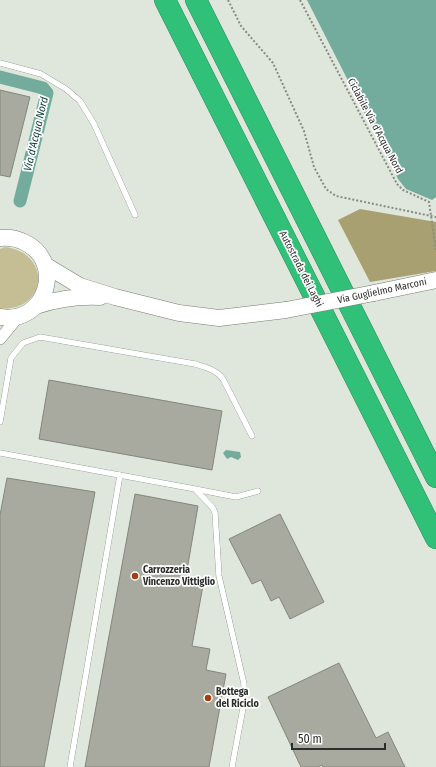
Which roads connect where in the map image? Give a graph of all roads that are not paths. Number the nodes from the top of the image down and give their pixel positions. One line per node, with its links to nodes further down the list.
1 (165, 0): 20 (highway, Autostrada dei Laghi)
2 (196, 0): 17 (highway)
3 (0, 63): 4 (lane)
4 (135, 215)
5 (1, 238): 6 (street)
6 (45, 265): 8 (street, Via Guglielmo Marconi); 9 (street)
7 (436, 280): 8 (street, Via Guglielmo Marconi, bridge)
8 (115, 297): 9 (street, Via Guglielmo Marconi)
9 (36, 306): 10 (street, Via Guglielmo Marconi)
10 (19, 316): 11 (street); 12 (street)
11 (0, 317)
12 (0, 340)
13 (0, 422): 14 (lane)
14 (252, 436)
15 (0, 453): 16 (lane)
16 (120, 475): 18 (lane); 21 (lane)
17 (436, 477)
18 (195, 488): 19 (lane); 22 (lane)
19 (258, 491)
20 (436, 538)
21 (70, 767)
22 (232, 767)

